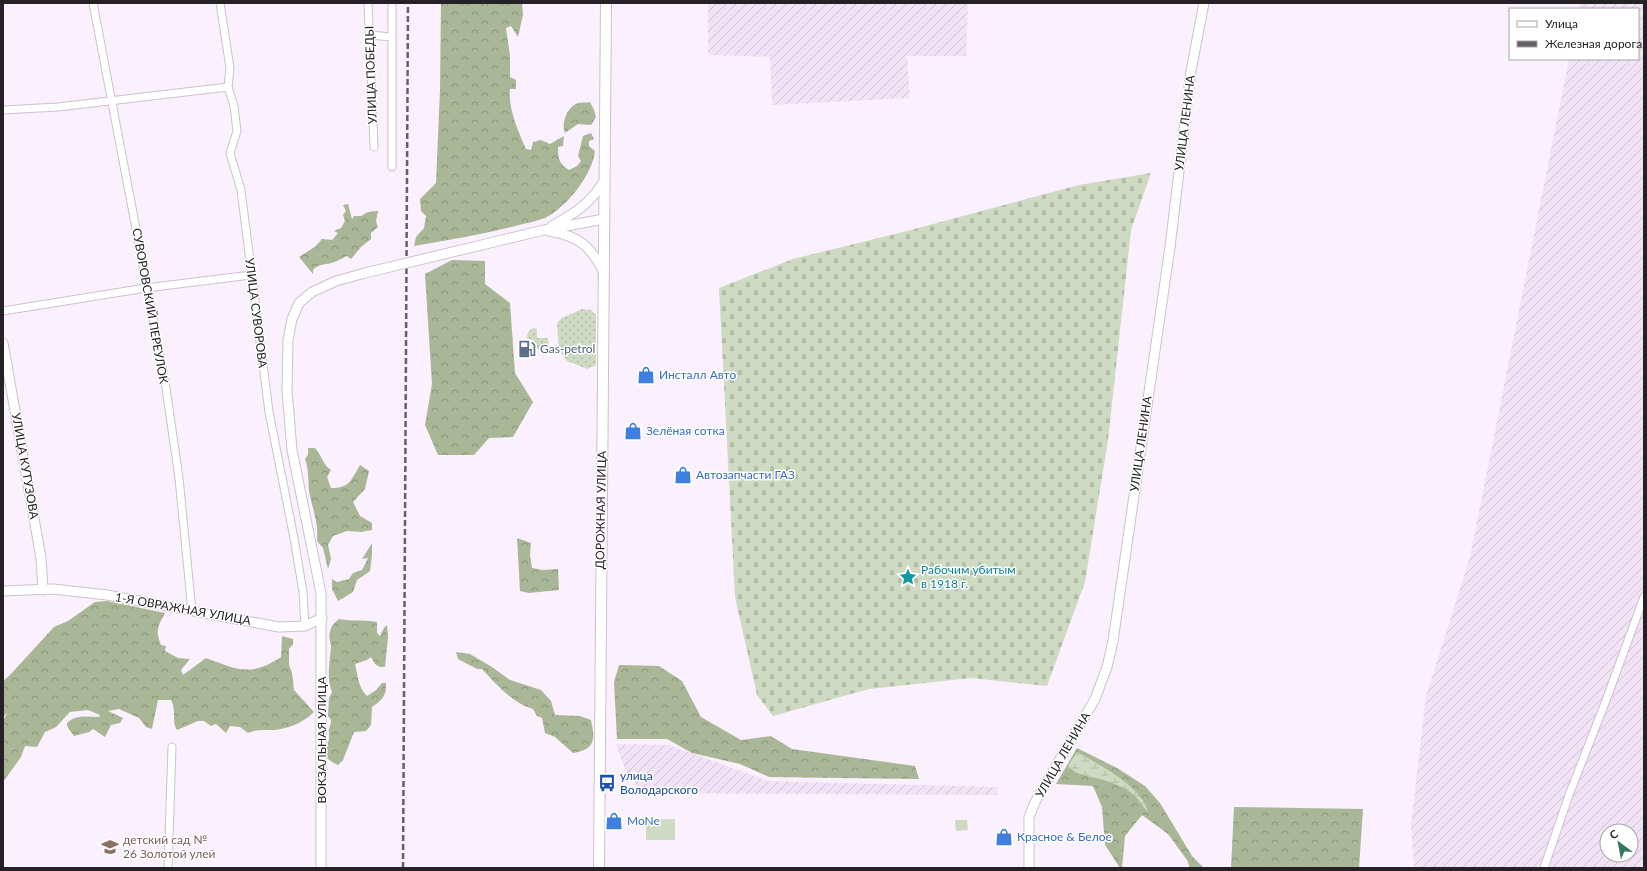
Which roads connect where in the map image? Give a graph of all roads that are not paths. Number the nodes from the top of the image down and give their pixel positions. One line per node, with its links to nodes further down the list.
1 (93, 3): 10 (street, СУВОРОВСКИЙ ПЕРЕУЛОК)
2 (220, 3): 9 (street, УЛИЦА СУВОРОВА)
3 (368, 3): 7 (street, УЛИЦА ПОБЕДЫ)
4 (392, 3): 8 (street)
5 (606, 3): 14 (main road, ДОРОЖНАЯ УЛИЦА)
6 (1204, 3): 32 (street, УЛИЦА ЛЕНИНА)
7 (370, 35): 8 (street); 12 (street, УЛИЦА ПОБЕДЫ)
8 (392, 37): 13 (street)
9 (228, 87): 10 (street); 18 (street, УЛИЦА СУВОРОВА)
10 (112, 100): 11 (street); 19 (street, СУВОРОВСКИЙ ПЕРЕУЛОК)
11 (3, 110)
12 (374, 147)
13 (392, 167)
14 (604, 181): 15 (main road, ДОРОЖНАЯ УЛИЦА); 16 (street)
15 (604, 219): 16 (street); 17 (main road, ДОРОЖНАЯ УЛИЦА)
16 (544, 230): 17 (street); 26 (street, ВОКЗАЛЬНАЯ УЛИЦА, bridge)
17 (604, 274): 31 (main road, ДОРОЖНАЯ УЛИЦА)
18 (251, 275): 19 (street); 27 (street, УЛИЦА СУВОРОВА)
19 (146, 288): 20 (street); 25 (street, СУВОРОВСКИЙ ПЕРЕУЛОК)
20 (3, 311)
21 (3, 343): 22 (street, УЛИЦА КУТУЗОВА)
22 (43, 590): 23 (street, 1-Я ОВРАЖНАЯ УЛИЦА); 25 (street, 1-Я ОВРАЖНАЯ УЛИЦА)
23 (3, 591)
24 (1644, 597): 33 (street)
25 (192, 610): 27 (street, 1-Я ОВРАЖНАЯ УЛИЦА)
26 (322, 615): 27 (street, 1-Я ОВРАЖНАЯ УЛИЦА); 30 (street, ВОКЗАЛЬНАЯ УЛИЦА)
27 (305, 626)
28 (172, 747): 29 (street)
29 (168, 868)
30 (321, 868)
31 (599, 868)
32 (1029, 868)
33 (1544, 868)

